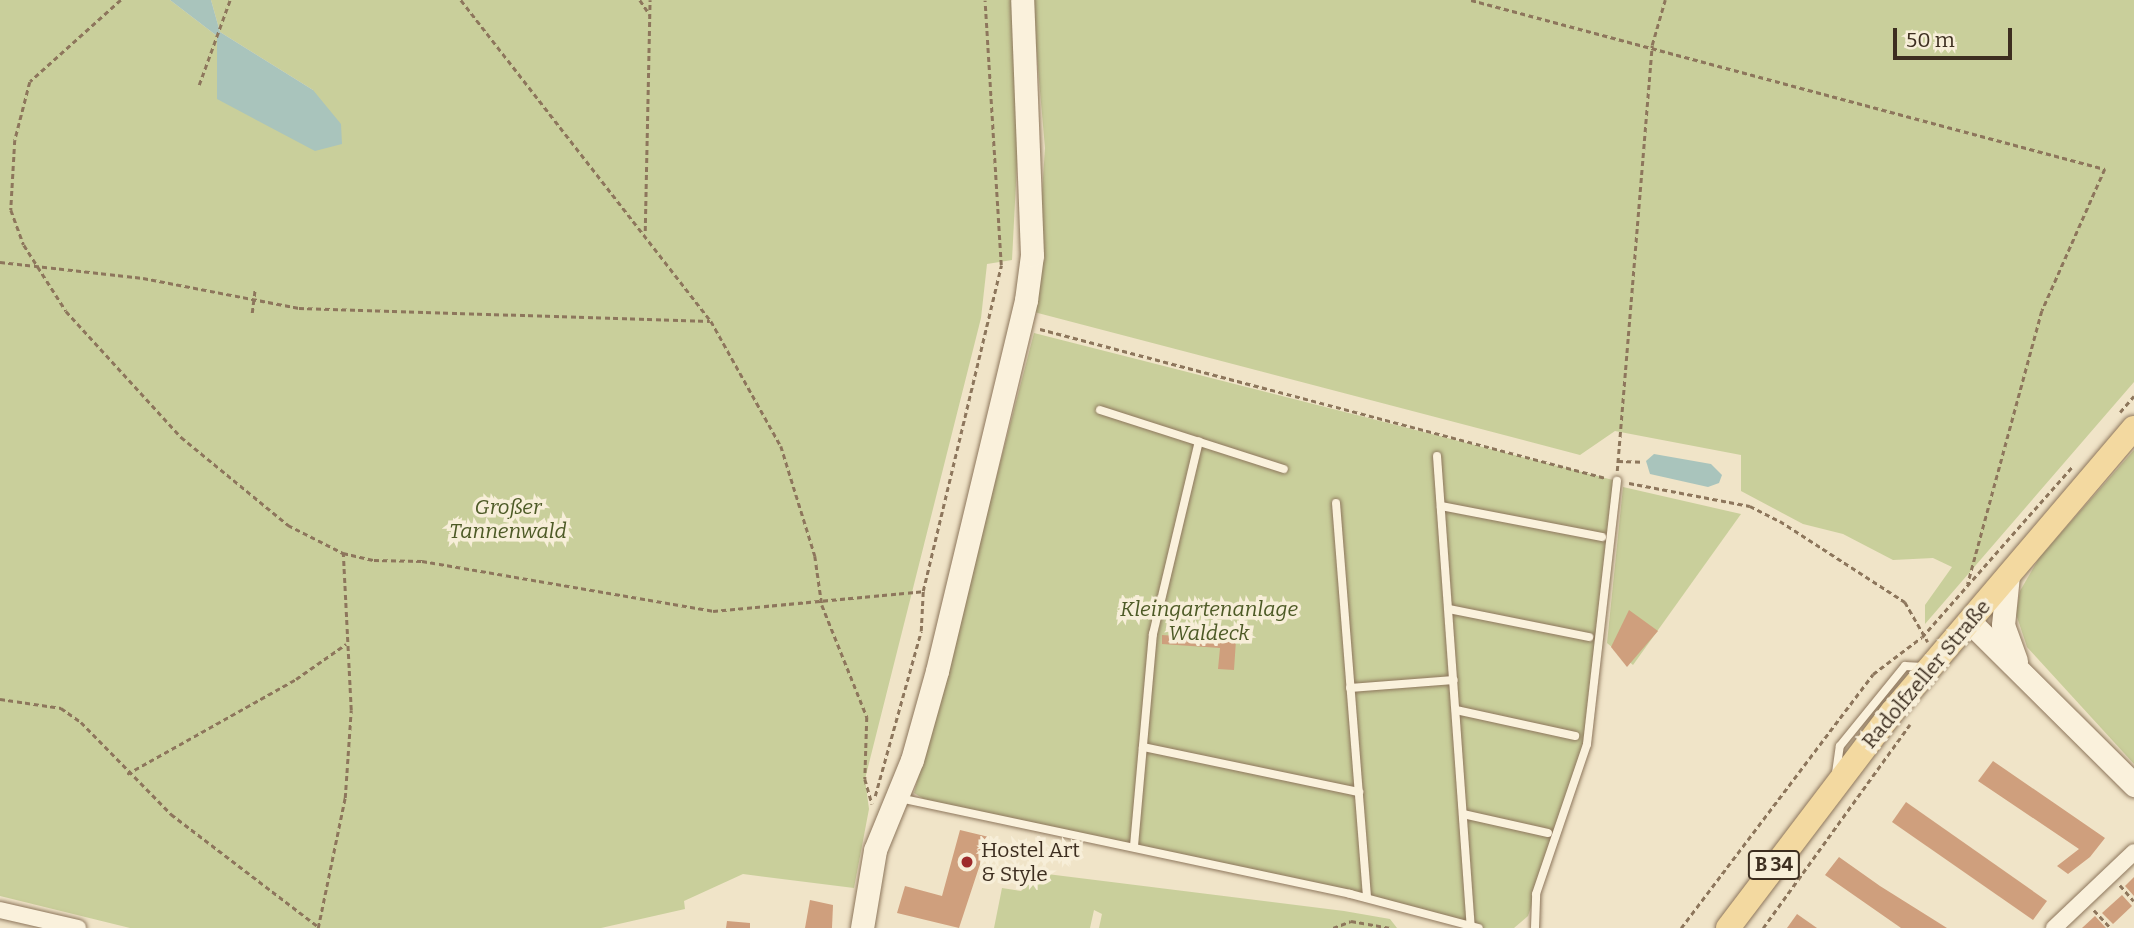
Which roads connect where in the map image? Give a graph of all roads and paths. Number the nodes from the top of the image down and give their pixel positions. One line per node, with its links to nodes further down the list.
1 (121, 0): 15 (path)
2 (230, 0): 12 (path)
3 (461, 0): 13 (path)
4 (640, 0): 10 (path)
5 (650, 0): 10 (path)
6 (985, 0): 35 (path)
7 (1021, 0): 20 (main road)
8 (1471, 0): 11 (path)
9 (1665, 0): 11 (path)
10 (650, 15): 13 (path)
11 (1651, 45): 25 (path); 34 (path)
12 (199, 85)
13 (645, 231): 19 (path)
14 (0, 262): 15 (path)
15 (41, 269): 17 (path); 32 (path)
16 (255, 289): 17 (path)
17 (254, 299): 18 (path); 19 (path)
18 (252, 313)
19 (711, 321): 36 (path)
20 (1022, 323): 28 (path); 54 (main road)
21 (1100, 410): 23 (lane)
22 (2134, 428): 33 (main road, Radolfzeller Straße / B 34)
23 (1199, 442): 27 (lane); 49 (lane)
24 (1437, 456): 30 (lane)
25 (1618, 461): 26 (path); 28 (path)
26 (1643, 462)
27 (1284, 469)
28 (1617, 481): 41 (path); 71 (lane)
29 (1336, 503): 44 (lane)
30 (1441, 506): 31 (lane); 37 (lane)
31 (1602, 537)
32 (343, 553): 36 (path); 40 (path)
33 (2008, 575): 38 (main road, Radolfzeller Straße / B 34); 42 (main road)
34 (1968, 584)
35 (923, 591): 36 (path); 55 (path)
36 (822, 605): 51 (path)
37 (1449, 609): 39 (lane); 43 (lane)
38 (1969, 621): 41 (main road, Radolfzeller Straße / B 34); 42 (main road)
39 (1589, 637)
40 (346, 644): 50 (path); 65 (path)
41 (1936, 660): 72 (main road, Radolfzeller Straße / B 34)
42 (2019, 668): 52 (main road)
43 (1454, 680): 44 (lane); 46 (lane)
44 (1350, 688): 53 (lane)
45 (0, 699): 50 (path)
46 (1456, 710): 48 (lane); 56 (lane)
47 (1915, 716): 73 (path)
48 (1575, 736)
49 (1143, 747): 53 (lane); 58 (lane)
50 (127, 774): 65 (path)
51 (865, 779)
52 (2134, 785)
53 (1359, 792): 61 (lane)
54 (899, 798): 58 (lane); 68 (main road)
55 (873, 807)
56 (1464, 814): 57 (lane); 66 (lane)
57 (1548, 833)
58 (1134, 846): 61 (lane)
59 (2134, 852): 60 (street)
60 (2110, 875): 62 (street); 63 (path)
61 (1367, 898): 66 (lane)
62 (2084, 899): 74 (street); 75 (path)
63 (2134, 901)
64 (0, 910): 67 (street)
65 (318, 927)
66 (1475, 927)
67 (78, 928)
68 (862, 928)
69 (1333, 928): 70 (path)
70 (1390, 928)
71 (1535, 928)
72 (1728, 928)
73 (1763, 928)
74 (2054, 928)
75 (2111, 928)

